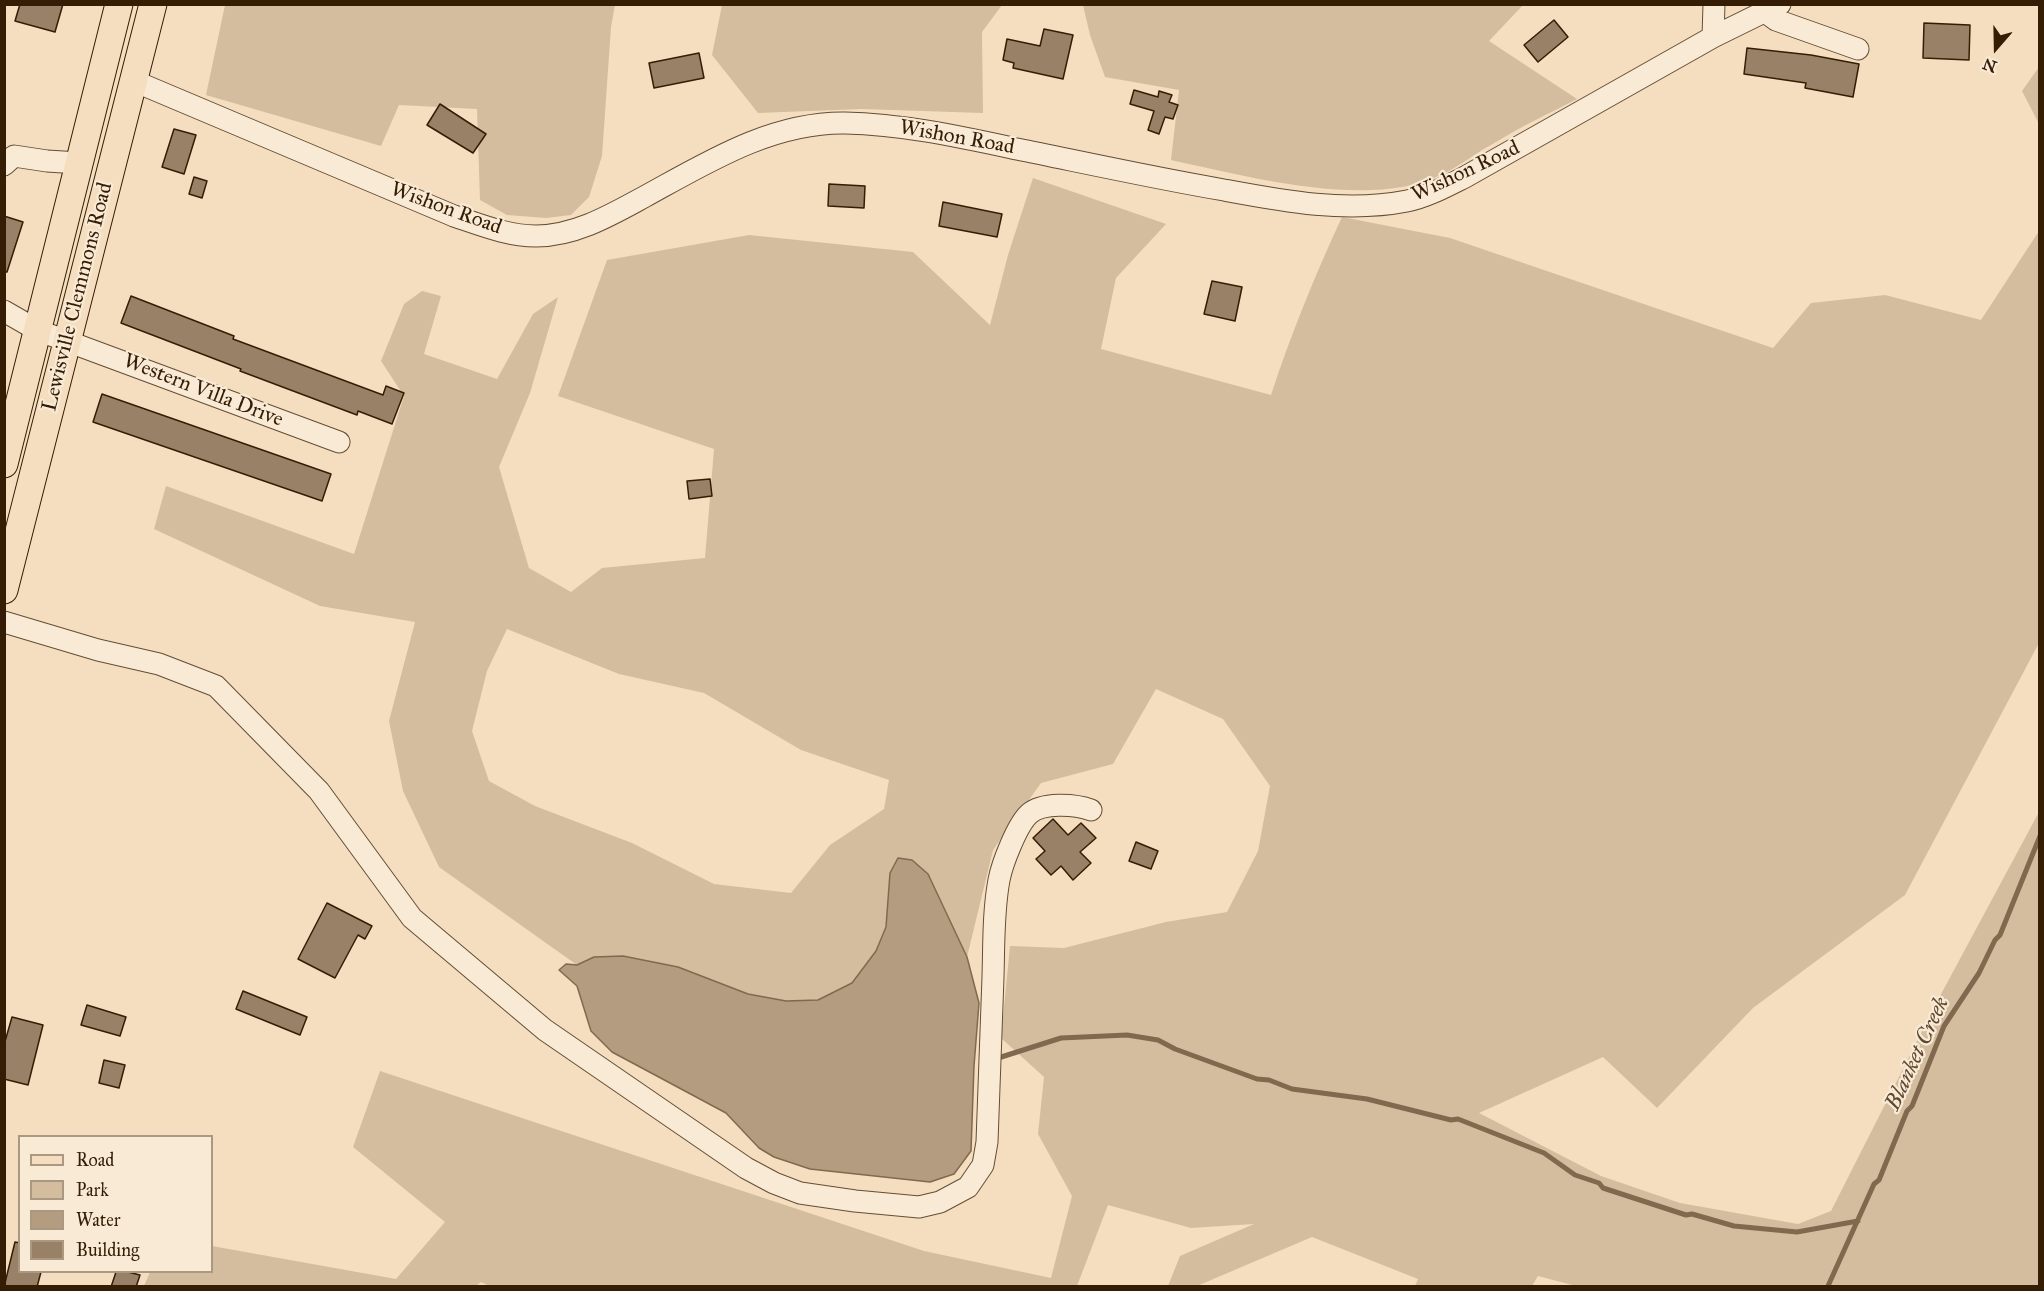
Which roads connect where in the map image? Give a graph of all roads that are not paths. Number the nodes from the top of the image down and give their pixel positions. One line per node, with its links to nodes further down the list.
1 (119, 4): 8 (main road, Lewisville Clemmons Road)
2 (153, 4): 7 (main road, Lewisville Clemmons Road)
3 (1714, 4): 5 (street)
4 (1772, 8): 5 (street, Wishon Road); 6 (street)
5 (1713, 37): 7 (street, Wishon Road)
6 (1858, 49)
7 (134, 81): 12 (main road, Lewisville Clemmons Road)
8 (79, 163): 9 (street); 11 (main road, Lewisville Clemmons Road)
9 (4, 165)
10 (4, 311): 11 (street, Western Villa Drive)
11 (37, 330): 12 (street, Western Villa Drive); 14 (main road, Lewisville Clemmons Road)
12 (67, 339): 13 (street, Western Villa Drive); 15 (main road, Lewisville Clemmons Road)
13 (339, 442)
14 (4, 464)
15 (4, 590)
16 (4, 622): 17 (street)
17 (1091, 810)

